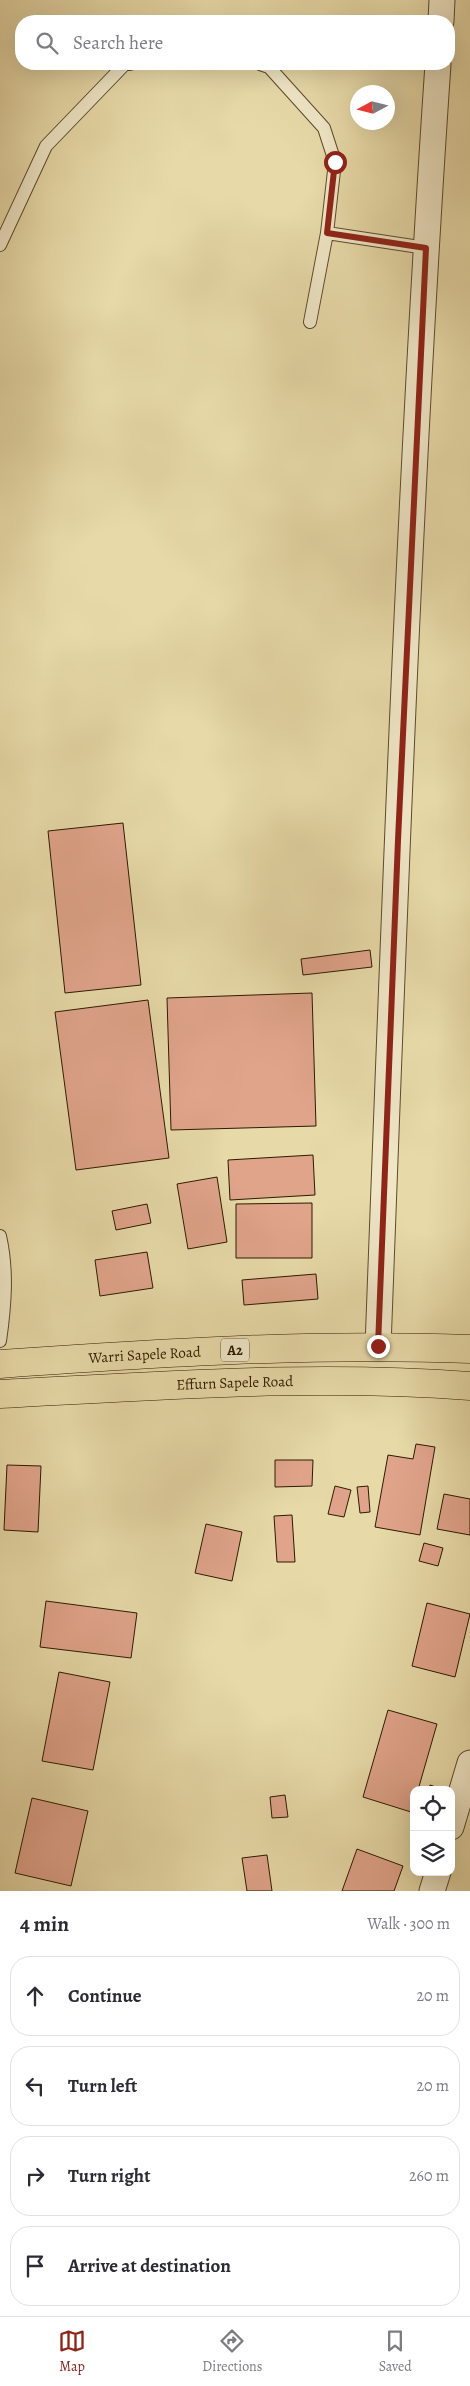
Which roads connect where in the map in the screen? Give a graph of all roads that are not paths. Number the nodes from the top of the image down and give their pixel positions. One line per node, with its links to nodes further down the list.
1 (442, 0): 2 (street)
2 (441, 15)
3 (119, 70): 7 (lane)
4 (272, 70): 6 (lane)
5 (438, 70): 8 (street)
6 (327, 233): 8 (lane); 9 (lane)
7 (0, 246)
8 (426, 248): 12 (street)
9 (310, 322)
10 (0, 1236): 11 (lane)
11 (0, 1341)
12 (378, 1346): 13 (highway, Warri Sapele Road / A2); 14 (highway, Warri Sapele Road / A2)
13 (470, 1349)
14 (197, 1351): 15 (highway, Warri Sapele Road / A2); 16 (highway)
15 (0, 1364)
16 (200, 1382): 17 (highway, Effurn Sapele Road / A2); 18 (highway, Effurn Sapele Road / A2)
17 (470, 1386)
18 (0, 1394)
19 (470, 1764): 20 (street)
20 (455, 1814)
21 (437, 1876): 22 (street)
22 (432, 1891)

